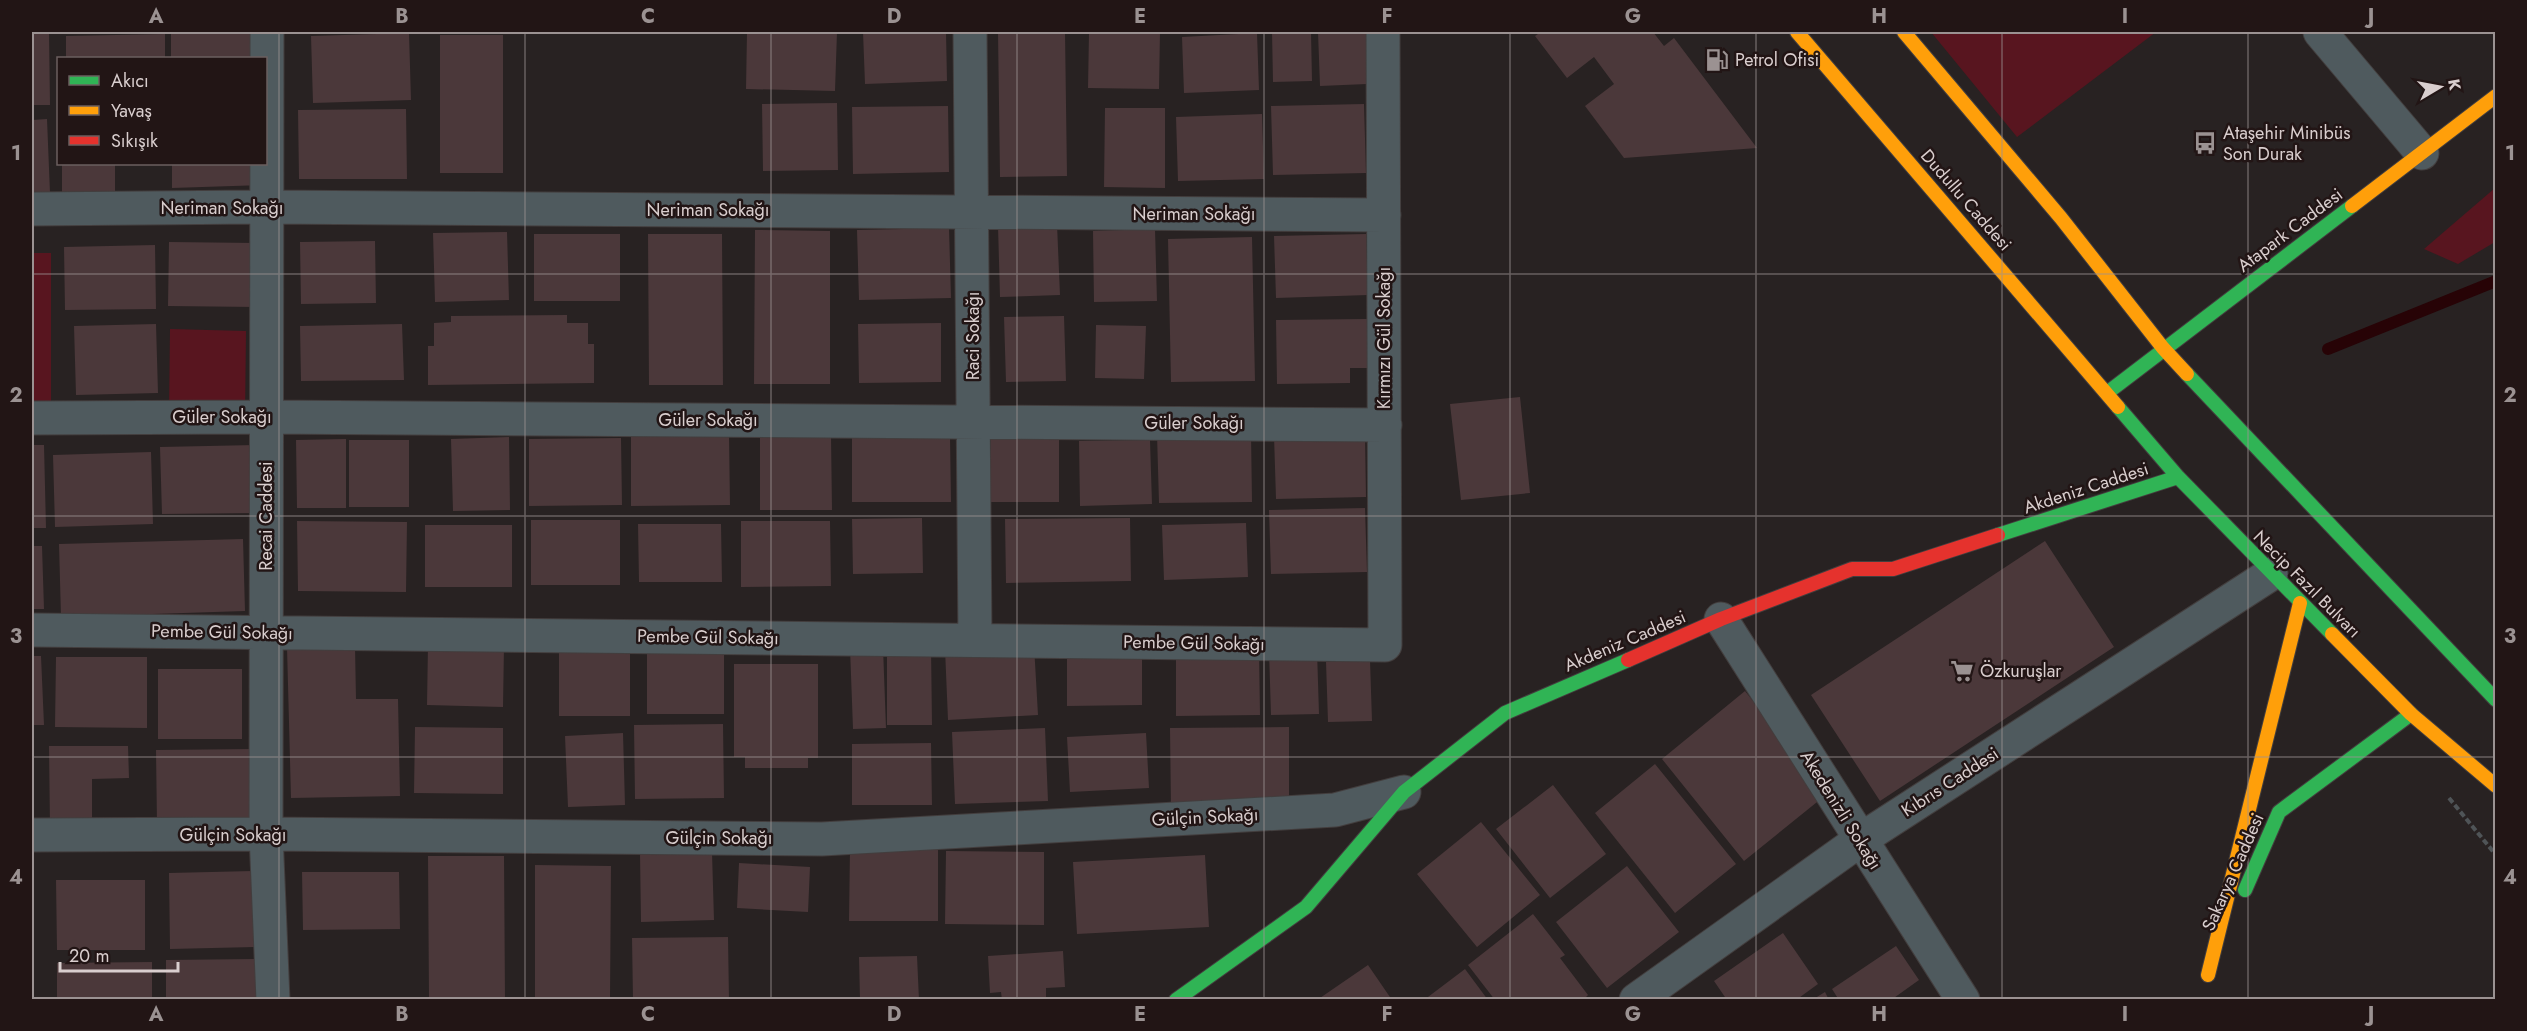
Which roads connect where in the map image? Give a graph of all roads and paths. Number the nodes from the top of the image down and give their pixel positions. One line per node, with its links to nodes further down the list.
1 (267, 32): 9 (street, Recai Caddesi)
2 (970, 32): 11 (street, Raci Sokağı)
3 (1383, 32): 12 (street, Kırmızı Gül Sokağı)
4 (1797, 32): 14 (street, Dudullu Caddesi)
5 (1904, 32): 13 (street)
6 (2320, 32): 8 (street)
7 (2496, 96): 8 (street, Atapark Caddesi)
8 (2422, 153): 13 (street, Atapark Caddesi)
9 (267, 207): 10 (street, Neriman Sokağı); 11 (street, Neriman Sokağı); 15 (street, Recai Caddesi)
10 (32, 209)
11 (972, 212): 12 (street, Neriman Sokağı); 17 (street, Raci Sokağı)
12 (1384, 215): 18 (street, Kırmızı Gül Sokağı)
13 (2163, 348): 14 (street, Atapark Caddesi); 27 (street)
14 (2107, 393): 19 (street, Necip Fazıl Bulvarı)
15 (266, 417): 16 (street, Güler Sokağı); 17 (street, Güler Sokağı); 24 (street, Recai Caddesi)
16 (32, 418)
17 (973, 422): 18 (street, Güler Sokağı); 25 (street, Raci Sokağı)
18 (1384, 425): 26 (street, Kırmızı Gül Sokağı)
19 (2178, 477): 20 (street, Necip Fazıl Bulvarı); 22 (street, Akdeniz Caddesi)
20 (2271, 574): 21 (street, Necip Fazıl Bulvarı); 33 (street, Kıbrıs Caddesi)
21 (2300, 603): 28 (street, Necip Fazıl Bulvarı); 34 (street)
22 (1721, 619): 30 (street, Akdeniz Caddesi); 33 (street, Akedenizli Sokağı)
23 (32, 630): 24 (street, Pembe Gül Sokağı)
24 (266, 632): 25 (street, Pembe Gül Sokağı); 31 (street, Recai Caddesi)
25 (975, 640): 26 (street, Pembe Gül Sokağı)
26 (1385, 645)
27 (2496, 700)
28 (2410, 714): 29 (street, Necip Fazıl Bulvarı); 34 (street, Sakarya Caddesi)
29 (2496, 786)
30 (1404, 792): 31 (street, Gülçin Sokağı); 37 (street, Akdeniz Caddesi)
31 (266, 834): 32 (street, Gülçin Sokağı); 36 (street, Recai Caddesi)
32 (32, 835)
33 (1860, 840): 38 (street, Kıbrıs Caddesi); 39 (street, Akedenizli Sokağı)
34 (2208, 975): 35 (street, Sakarya Caddesi)
35 (2203, 991)
36 (273, 999)
37 (1176, 999)
38 (1636, 999)
39 (1963, 999)

